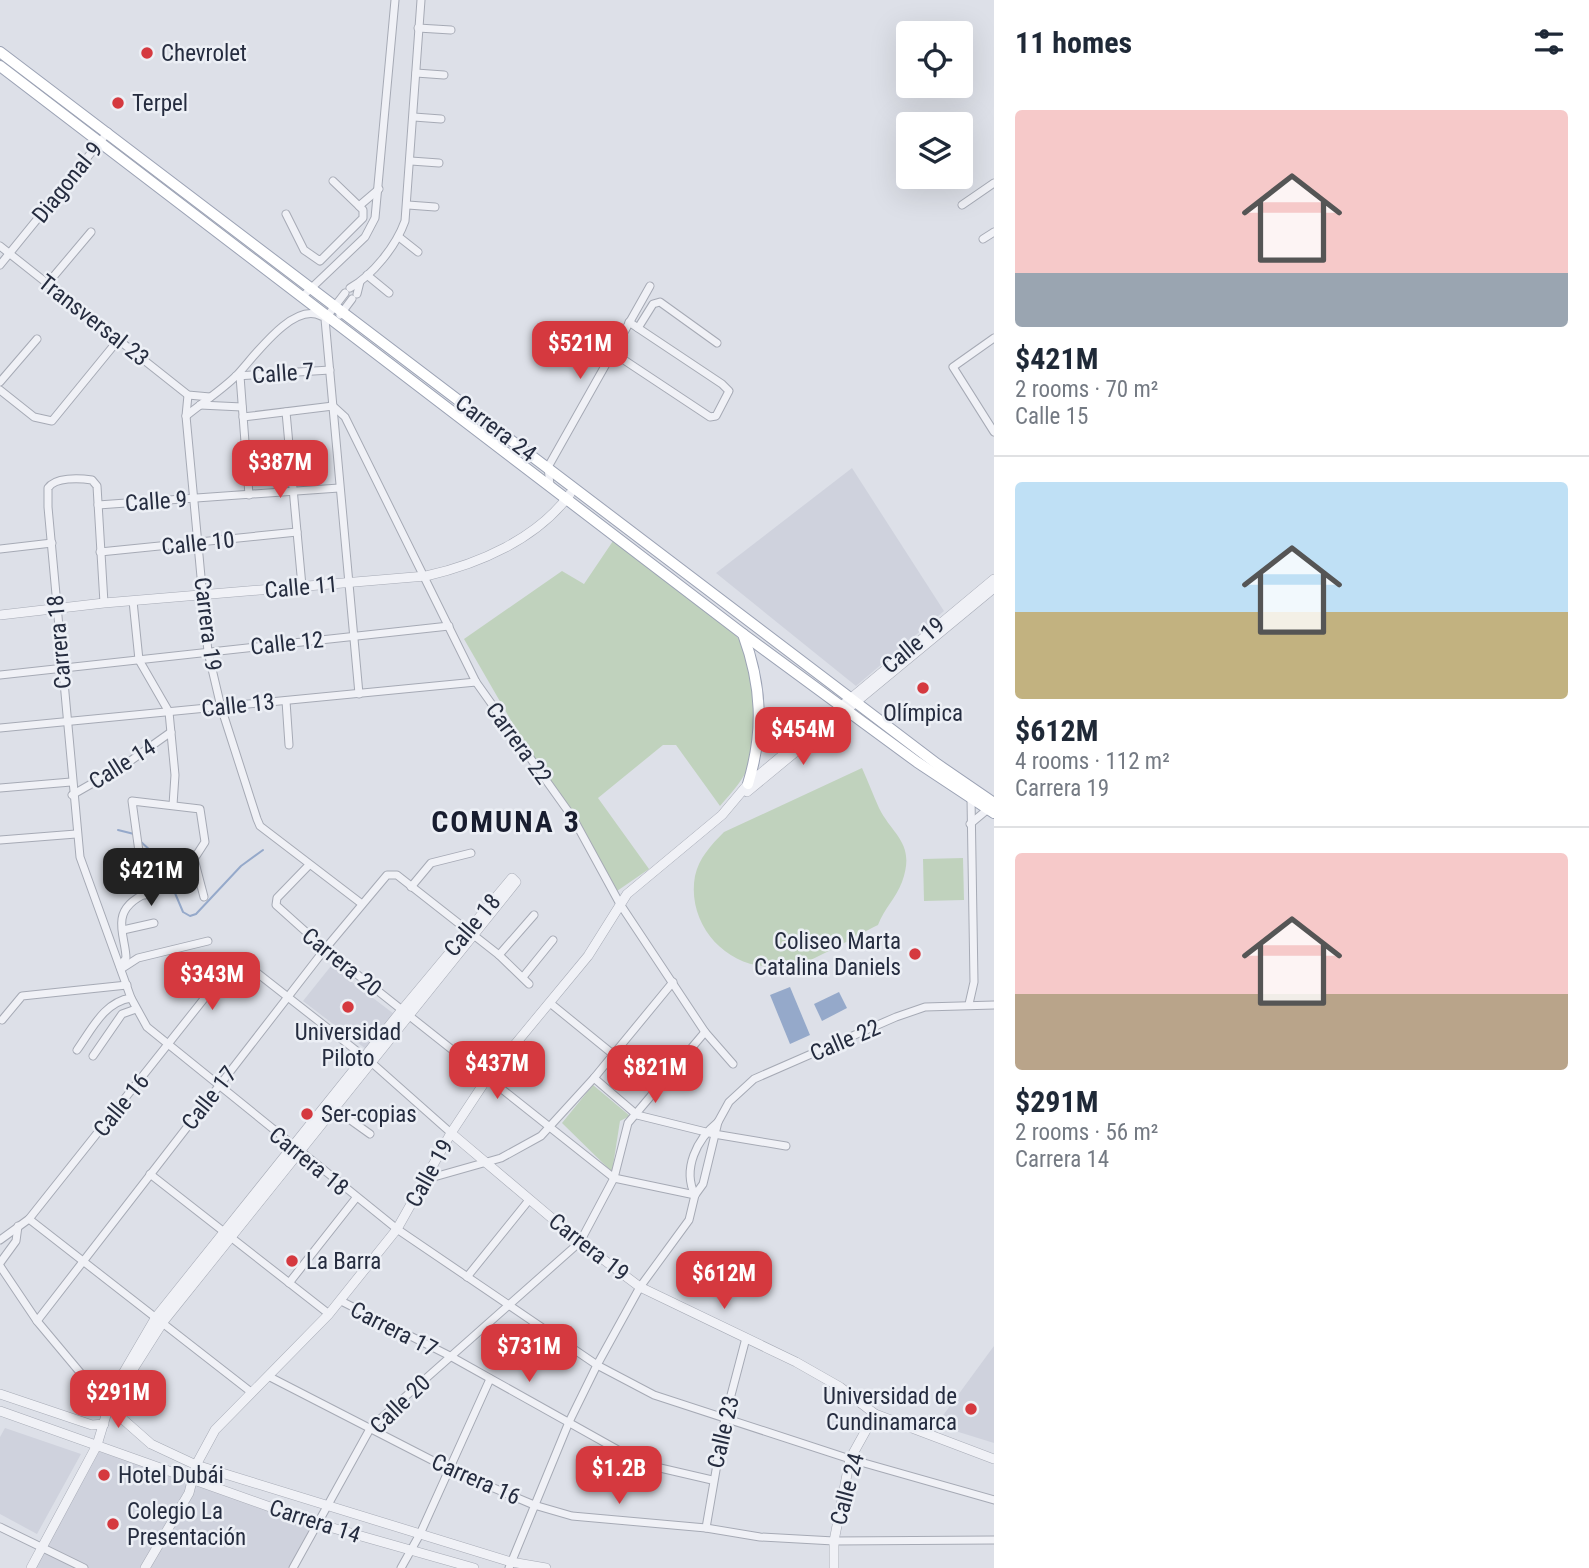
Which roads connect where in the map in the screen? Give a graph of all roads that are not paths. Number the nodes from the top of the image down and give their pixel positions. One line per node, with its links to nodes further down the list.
1 (395, 0): 16 (street)
2 (421, 0): 3 (street)
3 (418, 28): 4 (street); 7 (street)
4 (451, 30)
5 (0, 52): 11 (main road, Carrera 24)
6 (0, 66): 11 (main road, Carrera 24)
7 (416, 73): 8 (street); 9 (street)
8 (444, 75)
9 (414, 117): 10 (street); 12 (street)
10 (441, 119)
11 (104, 136): 28 (street, Diagonal 9); 34 (main road, Carrera 24); 36 (main road, Carrera 24)
12 (411, 161): 13 (street); 17 (street)
13 (439, 163)
14 (333, 181): 19 (street)
15 (994, 183): 18 (street)
16 (379, 189): 19 (street); 34 (street)
17 (408, 205): 20 (street); 24 (street)
18 (962, 205)
19 (359, 206): 21 (street)
20 (435, 206)
21 (286, 214)
22 (91, 232): 32 (street)
23 (994, 232): 25 (street)
24 (399, 237): 27 (street); 30 (street)
25 (984, 239)
26 (0, 246): 28 (street, Transversal 23)
27 (418, 252)
28 (9, 253): 29 (street, Diagonal 9); 32 (street, Transversal 23)
29 (0, 265)
30 (367, 275): 31 (street); 35 (street)
31 (360, 282): 37 (street); 37 (street)
32 (48, 283): 42 (street, Transversal 23)
33 (650, 286): 38 (street)
34 (311, 287): 36 (street); 37 (main road, Carrera 24)
35 (389, 293)
36 (303, 296): 37 (main road, Carrera 24)
37 (333, 315): 45 (street); 46 (street); 58 (main road, Carrera 24); 59 (main road, Carrera 24)
38 (629, 322): 39 (street); 44 (street)
39 (638, 328): 43 (street); 44 (street)
40 (994, 338): 57 (street)
41 (37, 339): 47 (street)
42 (119, 339): 48 (street); 49 (street, Transversal 23)
43 (717, 343)
44 (612, 352): 58 (street)
45 (330, 370): 46 (street, Calle 7); 52 (street)
46 (238, 376): 50 (street); 53 (street)
47 (0, 382)
48 (0, 390)
49 (188, 394): 50 (street); 55 (street)
50 (210, 397): 51 (street)
51 (200, 405): 53 (street); 55 (street)
52 (333, 406): 54 (street); 61 (street); 72 (street, Carrera 22)
53 (242, 407): 56 (street)
54 (286, 412): 56 (street); 62 (street)
55 (186, 416): 65 (street, Carrera 19)
56 (243, 416): 63 (street)
57 (994, 432)
58 (548, 467): 59 (street); 60 (main road, Carrera 24)
59 (550, 485): 64 (main road, Carrera 24)
60 (574, 487): 64 (street, Calle 11); 92 (main road, Carrera 24)
61 (340, 488): 62 (street, Calle 9); 74 (street)
62 (293, 491): 63 (street, Calle 9); 67 (street)
63 (249, 495): 65 (street, Calle 9)
64 (567, 498): 72 (street, Calle 11); 83 (main road, Carrera 24)
65 (194, 499): 66 (street, Calle 9); 68 (street, Carrera 19)
66 (99, 505): 69 (street, Carrera 18); 71 (street)
67 (297, 532): 68 (street, Calle 10); 75 (street)
68 (198, 543): 71 (street, Calle 10); 77 (street, Carrera 19)
69 (52, 544): 70 (street); 80 (street, Carrera 18)
70 (0, 549)
71 (100, 552): 79 (street)
72 (426, 576): 74 (street, Calle 11); 82 (street, Carrera 22)
73 (994, 579): 92 (street, Calle 19)
74 (349, 583): 75 (street, Calle 11); 84 (street)
75 (302, 586): 77 (street, Calle 11)
76 (994, 589): 92 (street, Calle 19)
77 (203, 596): 78 (street, Calle 11); 85 (street, Carrera 19)
78 (133, 601): 79 (street, Calle 11); 86 (street)
79 (104, 603): 80 (street, Calle 11)
80 (55, 608): 81 (street, Calle 11); 87 (street, Carrera 18)
81 (0, 615)
82 (449, 626): 84 (street, Calle 12); 89 (street, Carrera 22)
83 (743, 634): 92 (main road, Carrera 24); 101 (main road)
84 (353, 636): 85 (street, Calle 12); 90 (street)
85 (208, 652): 86 (street, Calle 12); 93 (street, Carrera 19)
86 (139, 660): 87 (street, Calle 12); 94 (street)
87 (61, 668): 88 (street, Calle 12); 95 (street, Carrera 18)
88 (0, 675)
89 (476, 682): 90 (street, Calle 13); 118 (street, Carrera 22)
90 (359, 694): 91 (street, Calle 13)
91 (286, 701): 93 (street, Calle 13); 99 (street)
92 (849, 704): 98 (street, Calle 19); 105 (main road, Carrera 24); 107 (main road, Carrera 24)
93 (221, 707): 94 (street, Calle 13); 112 (street, Carrera 19)
94 (169, 712): 95 (street, Calle 13); 97 (street)
95 (65, 722): 96 (street, Calle 13); 100 (street, Carrera 18)
96 (0, 729)
97 (171, 732): 103 (street, Calle 14); 106 (street)
98 (802, 743): 101 (street, Calle 19); 104 (street, Calle 19)
99 (289, 745)
100 (71, 782): 102 (street, Calle 14); 103 (street, Carrera 18)
101 (748, 784): 104 (street, Calle 19)
102 (0, 788)
103 (72, 794): 109 (street, Carrera 18)
104 (739, 796): 118 (street, Calle 19)
105 (971, 798): 107 (main road, Carrera 24); 108 (street)
106 (173, 805): 113 (street); 115 (street)
107 (992, 808): 108 (street)
108 (970, 824): 135 (street)
109 (76, 834): 110 (street); 128 (street, Carrera 18)
110 (0, 840)
111 (471, 853): 114 (street)
112 (309, 865): 117 (street); 125 (street, Carrera 20)
113 (198, 879): 115 (street); 116 (street)
114 (411, 887): 117 (street, Calle 17); 122 (street)
115 (145, 895): 121 (street)
116 (204, 897)
117 (362, 904): 125 (street, Calle 17)
118 (620, 904): 130 (street, Carrera 22); 134 (street, Calle 19)
119 (534, 915): 126 (street)
120 (153, 923): 121 (street)
121 (122, 930): 128 (street)
122 (470, 932): 122 (street, Calle 18); 126 (street); 138 (street, Calle 18)
123 (553, 940): 126 (street)
124 (208, 942): 128 (street)
125 (325, 949): 133 (street, Calle 17); 138 (street, Carrera 20)
126 (499, 955)
127 (234, 961): 141 (street, Calle 16)
128 (120, 967): 131 (street, Carrera 18)
129 (256, 972): 133 (street, Carrera 19)
130 (673, 982): 140 (street, Carrera 22); 143 (street)
131 (127, 985): 132 (street, Carrera 18); 139 (street)
132 (131, 998): 137 (street, Carrera 18); 142 (street)
133 (289, 998): 145 (street, Carrera 19); 149 (street, Calle 17)
134 (550, 1003): 143 (street); 147 (street, Calle 19)
135 (969, 1004): 136 (street, Calle 22); 153 (street, Calle 22)
136 (994, 1005)
137 (136, 1009): 141 (street, Carrera 18); 144 (street)
138 (405, 1013): 145 (street, Calle 18); 147 (street, Carrera 20)
139 (2, 1020)
140 (705, 1032): 146 (street, Carrera 22); 150 (street, Calle 20)
141 (169, 1046): 149 (street, Carrera 18); 168 (street, Calle 16)
142 (77, 1051)
143 (611, 1055): 148 (street); 150 (street)
144 (93, 1056)
145 (368, 1060): 151 (street, Calle 18); 156 (street, Carrera 19); 160 (street, Calle 18)
146 (733, 1064)
147 (488, 1077): 154 (street, Carrera 20); 156 (street, Calle 19)
148 (594, 1078): 152 (street); 154 (street)
149 (218, 1087): 160 (street, Carrera 18); 162 (street, Calle 17)
150 (657, 1090): 152 (street, Calle 20)
151 (335, 1109): 157 (street); 160 (street, Calle 18)
152 (637, 1115): 155 (street); 163 (street, Calle 20)
153 (718, 1122): 155 (street, Calle 22); 158 (street, Calle 22)
154 (552, 1127): 161 (street); 163 (street, Carrera 20)
155 (705, 1132): 158 (street); 165 (street, Calle 22)
156 (451, 1133): 161 (street, Carrera 19); 164 (street, Calle 19)
157 (370, 1134)
158 (714, 1134): 159 (street); 165 (street, Calle 22)
159 (786, 1146)
160 (296, 1150): 166 (street, Carrera 18); 171 (street, Calle 18)
161 (486, 1163): 164 (street); 167 (street, Carrera 19)
162 (150, 1174): 171 (street, Carrera 17); 174 (street, Calle 17)
163 (614, 1178): 165 (street, Carrera 20); 173 (street, Calle 20)
164 (427, 1179): 170 (street, Calle 19)
165 (695, 1195): 178 (street, Calle 22)
166 (356, 1198): 170 (street, Carrera 18); 177 (street)
167 (529, 1200): 173 (street, Carrera 19); 176 (street)
168 (29, 1219): 169 (street, Calle 16); 174 (street)
169 (18, 1226): 172 (street, Calle 16); 175 (street)
170 (397, 1229): 176 (street, Carrera 18); 179 (street, Calle 19)
171 (226, 1234): 177 (street, Carrera 17); 182 (street, Calle 18)
172 (0, 1240)
173 (580, 1242): 178 (street, Carrera 19); 180 (street, Calle 20)
174 (82, 1261): 182 (street); 183 (street, Calle 17)
175 (0, 1265): 183 (street)
176 (467, 1278): 180 (street, Carrera 18)
177 (289, 1283): 181 (street, Carrera 17)
178 (640, 1287): 184 (street, Carrera 19); 186 (street, Calle 22)
179 (341, 1301): 181 (street, Calle 19); 185 (street, Carrera 17)
180 (511, 1307): 185 (street, Calle 20); 186 (street, Carrera 18)
181 (329, 1314): 187 (street, Calle 19)
182 (160, 1320): 189 (street); 191 (street, Calle 18)
183 (37, 1321): 191 (street)
184 (746, 1338): 193 (street, Carrera 19); 194 (street, Calle 23)
185 (450, 1356): 188 (street, Carrera 17); 197 (street, Calle 20)
186 (597, 1365): 194 (street, Carrera 18); 195 (street, Calle 22)
187 (268, 1376): 189 (street, Calle 19); 197 (street, Carrera 16)
188 (490, 1379): 195 (street, Carrera 17); 204 (street)
189 (251, 1392): 203 (street, Calle 19)
190 (0, 1394): 196 (street)
191 (109, 1407): 196 (street, Calle 18); 203 (street, Carrera 14)
192 (0, 1411): 198 (street, Carrera 14)
193 (875, 1414): 199 (street, Carrera 19); 201 (street, Calle 24)
194 (725, 1418): 201 (street, Carrera 18); 206 (street, Calle 23)
195 (569, 1422): 206 (street, Carrera 17); 208 (street, Calle 22)
196 (104, 1424): 198 (street, Calle 18)
197 (371, 1427): 204 (street, Carrera 16); 209 (street, Calle 20)
198 (97, 1444): 205 (street, Carrera 14); 216 (street, Calle 18)
199 (969, 1450): 200 (street, Carrera 19); 202 (street, Carrera 19)
200 (994, 1452)
201 (850, 1459): 207 (street, Carrera 18); 214 (street, Calle 24)
202 (994, 1459)
203 (196, 1465): 205 (street, Calle 19); 209 (street, Carrera 14)
204 (451, 1470): 208 (street, Carrera 16); 213 (street)
205 (192, 1478): 210 (street, Carrera 14); 222 (street, Calle 19)
206 (712, 1480): 212 (street, Calle 23)
207 (994, 1500)
208 (534, 1505): 212 (street, Carrera 16); 218 (street, Calle 22)
209 (325, 1506): 210 (street, Calle 20); 213 (street, Carrera 14)
210 (315, 1523): 217 (street, Carrera 14); 219 (street, Calle 20)
211 (0, 1527): 216 (street)
212 (706, 1528): 214 (street, Carrera 16)
213 (420, 1534): 217 (street); 218 (street, Carrera 14)
214 (834, 1541): 215 (street, Carrera 16); 226 (street, Calle 24)
215 (994, 1541)
216 (42, 1546): 220 (street, Calle 18); 221 (street)
217 (411, 1551): 223 (street); 224 (street, Carrera 14)
218 (510, 1565): 225 (street, Carrera 14)
219 (295, 1567)
220 (31, 1568)
221 (84, 1568)
222 (145, 1568)
223 (401, 1568)
224 (474, 1568)
225 (546, 1568)
226 (834, 1568)

